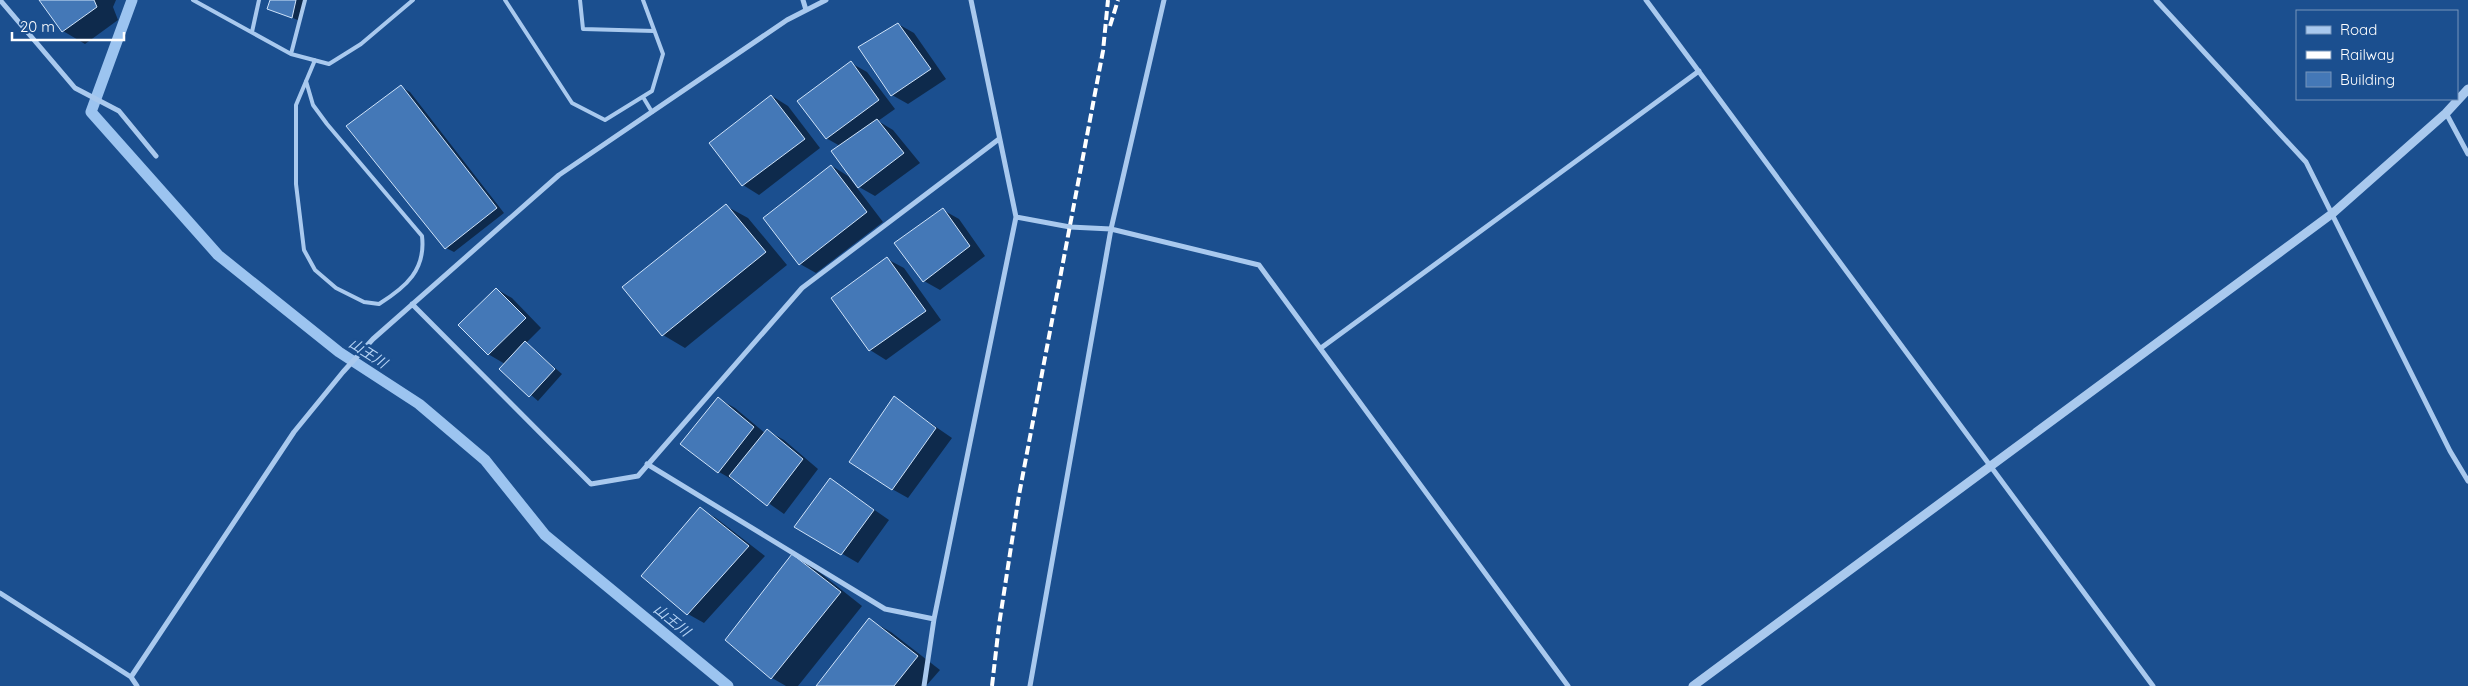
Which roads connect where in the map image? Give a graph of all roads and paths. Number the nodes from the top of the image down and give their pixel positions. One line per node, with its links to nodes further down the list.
1 (0, 0): 30 (street)
2 (194, 0): 17 (lane)
3 (259, 0): 17 (lane)
4 (306, 0): 18 (lane)
5 (413, 0): 19 (lane)
6 (504, 0): 23 (lane)
7 (580, 0): 16 (lane)
8 (643, 0): 16 (lane)
9 (803, 0): 15 (street)
10 (826, 0): 15 (street)
11 (972, 0): 28 (street)
12 (1164, 0): 33 (street)
13 (1646, 0): 20 (street)
14 (2156, 0): 31 (street)
15 (806, 10): 26 (street)
16 (654, 30): 23 (lane)
17 (252, 32): 18 (lane)
18 (291, 54): 19 (lane)
19 (315, 60): 21 (lane)
20 (1699, 71): 35 (street); 37 (street)
21 (306, 81): 21 (lane)
22 (2468, 89): 25 (street)
23 (643, 96): 26 (lane)
24 (2458, 100): 27 (street)
25 (2458, 100)
26 (652, 112): 34 (street)
27 (2446, 113): 29 (street); 31 (street)
28 (999, 139): 32 (street); 36 (street)
29 (2468, 154)
30 (156, 156)
31 (2332, 212): 37 (street); 38 (street)
32 (1016, 217): 33 (street); 40 (street)
33 (1111, 229): 35 (street); 44 (street)
34 (412, 304): 36 (street); 41 (street)
35 (1321, 348): 45 (street)
36 (647, 464): 40 (street)
37 (1991, 465): 46 (street); 47 (street)
38 (2468, 481)
39 (0, 593): 41 (street)
40 (934, 619): 43 (street)
41 (131, 677): 42 (street)
42 (137, 686)
43 (924, 686)
44 (1030, 686)
45 (1568, 686)
46 (1693, 686)
47 (2152, 686)

